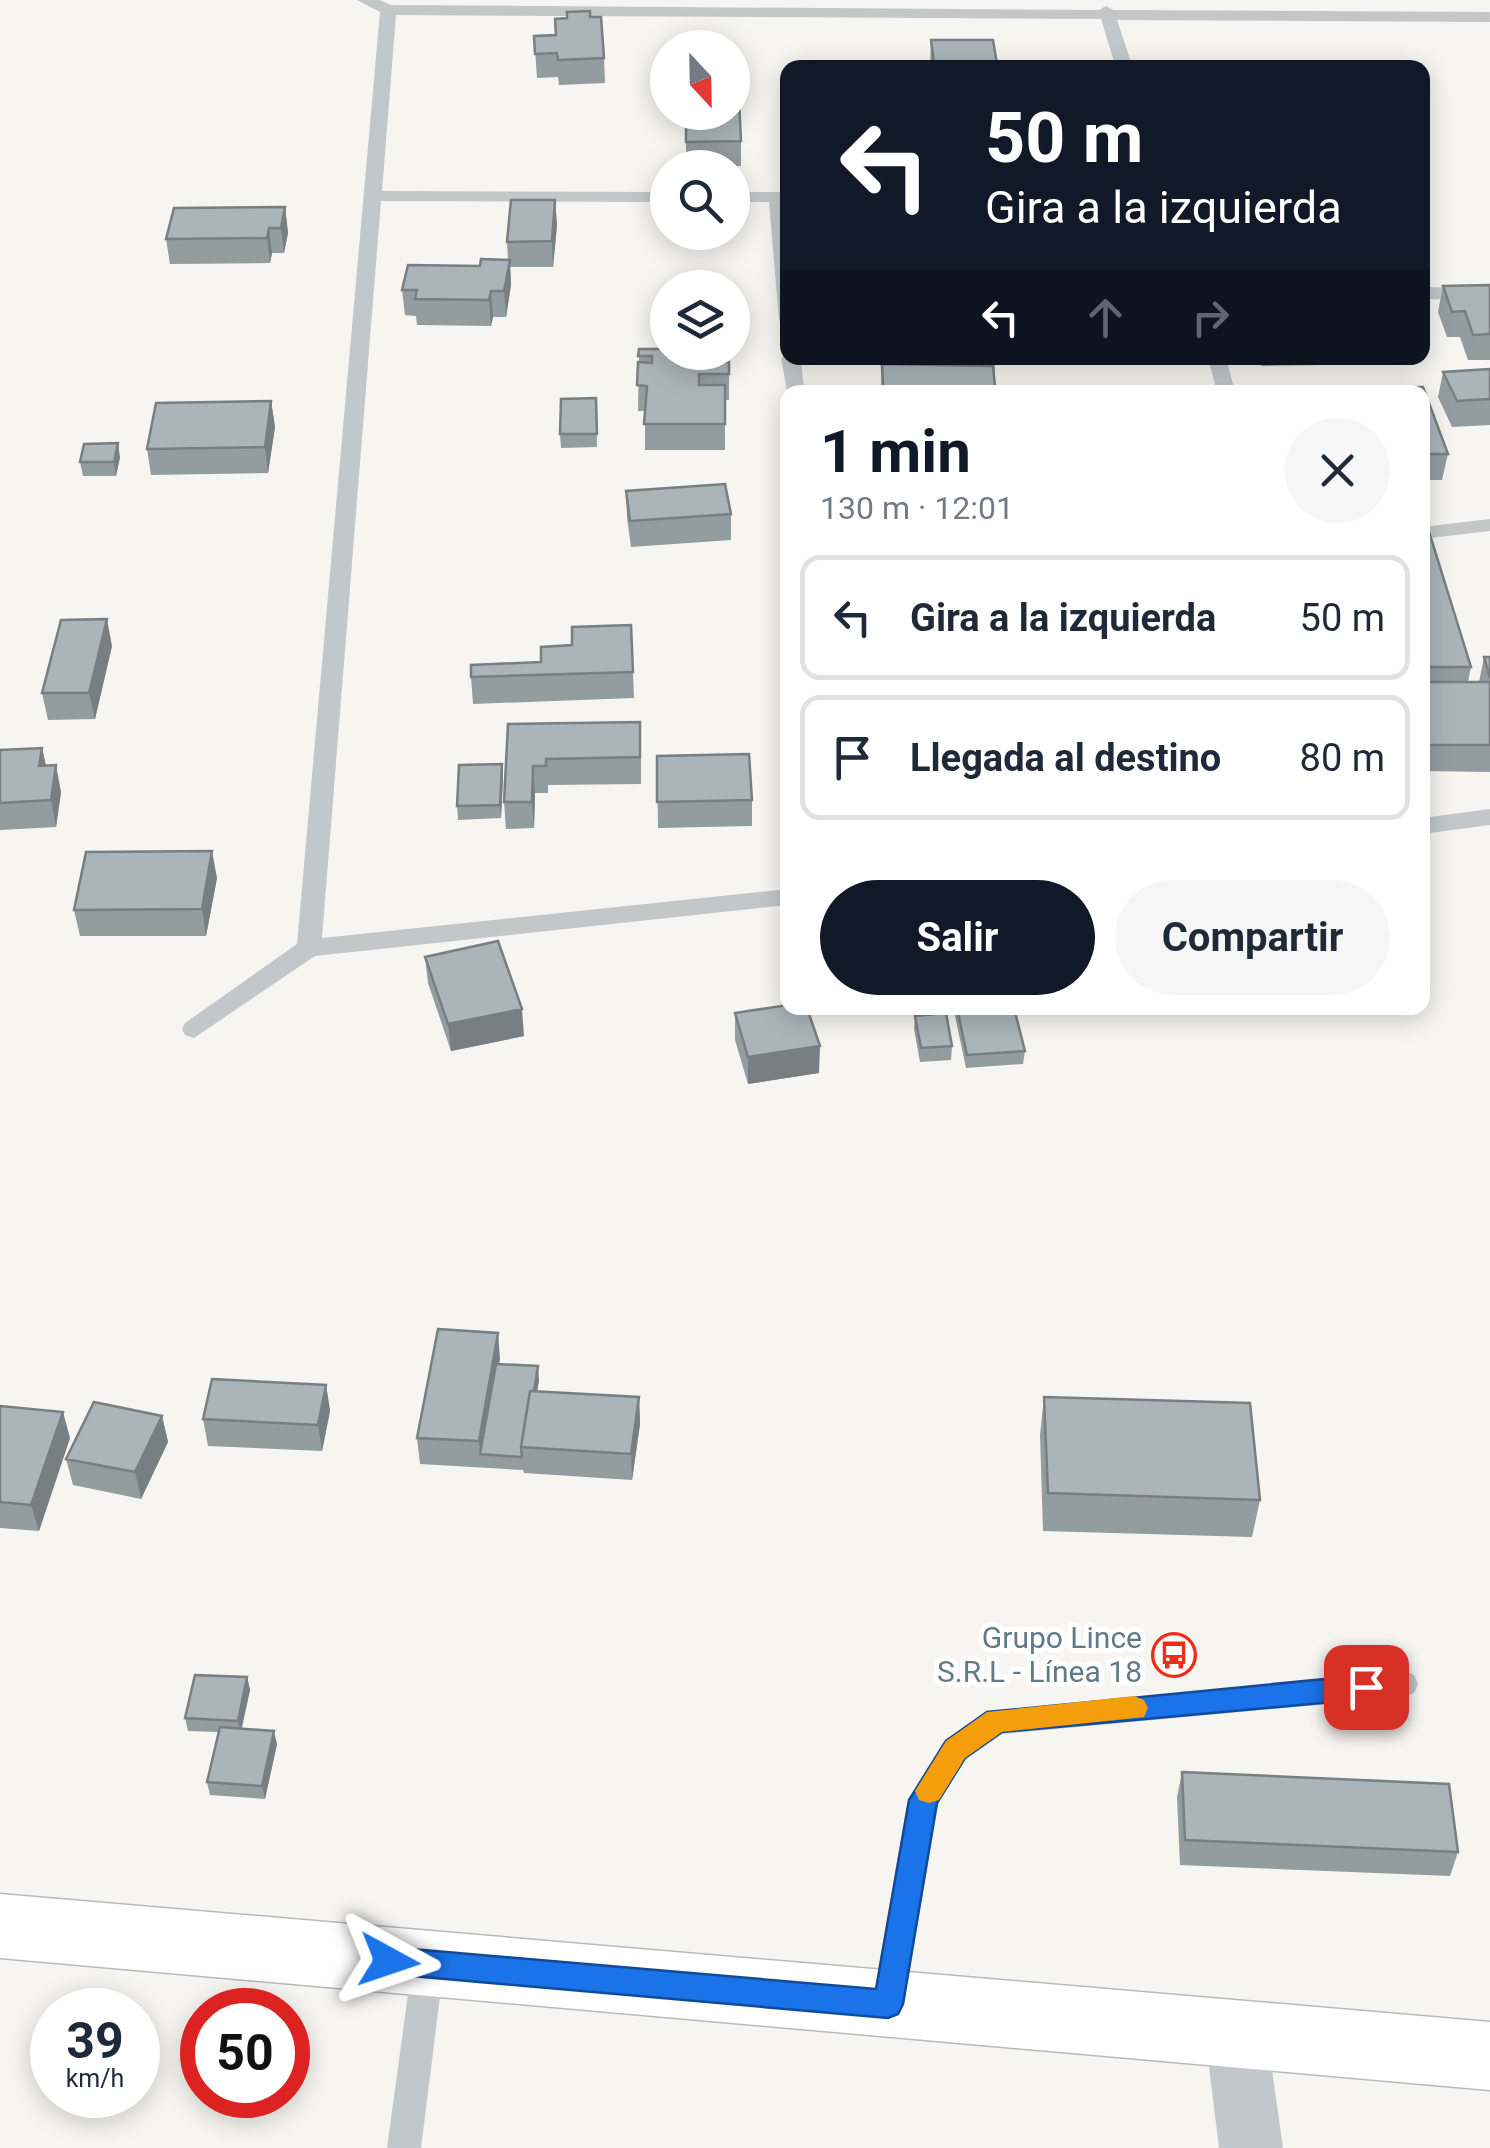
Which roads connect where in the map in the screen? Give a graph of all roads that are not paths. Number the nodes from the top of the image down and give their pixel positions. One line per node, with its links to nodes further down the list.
1 (366, 0): 4 (lane)
2 (1320, 8): 3 (lane); 5 (lane)
3 (1397, 8): 6 (lane)
4 (388, 10): 5 (lane); 8 (lane)
5 (1106, 11): 7 (lane)
6 (1490, 17)
7 (1121, 60)
8 (370, 196): 9 (lane); 19 (lane)
9 (650, 197)
10 (750, 197): 11 (lane)
11 (780, 197)
12 (1430, 293): 13 (lane)
13 (1490, 294)
14 (1490, 525): 15 (lane)
15 (1430, 531)
16 (1490, 817): 17 (lane)
17 (1430, 825)
18 (780, 898): 19 (lane)
19 (309, 948): 20 (lane)
20 (194, 1028)
21 (1403, 1684): 24 (lane)
22 (0, 1926): 23 (main road)
23 (428, 1964): 24 (main road); 27 (lane)
24 (888, 2004): 25 (main road)
25 (1236, 2034): 26 (main road); 28 (street)
26 (1490, 2056)
27 (404, 2148)
28 (1251, 2148)

